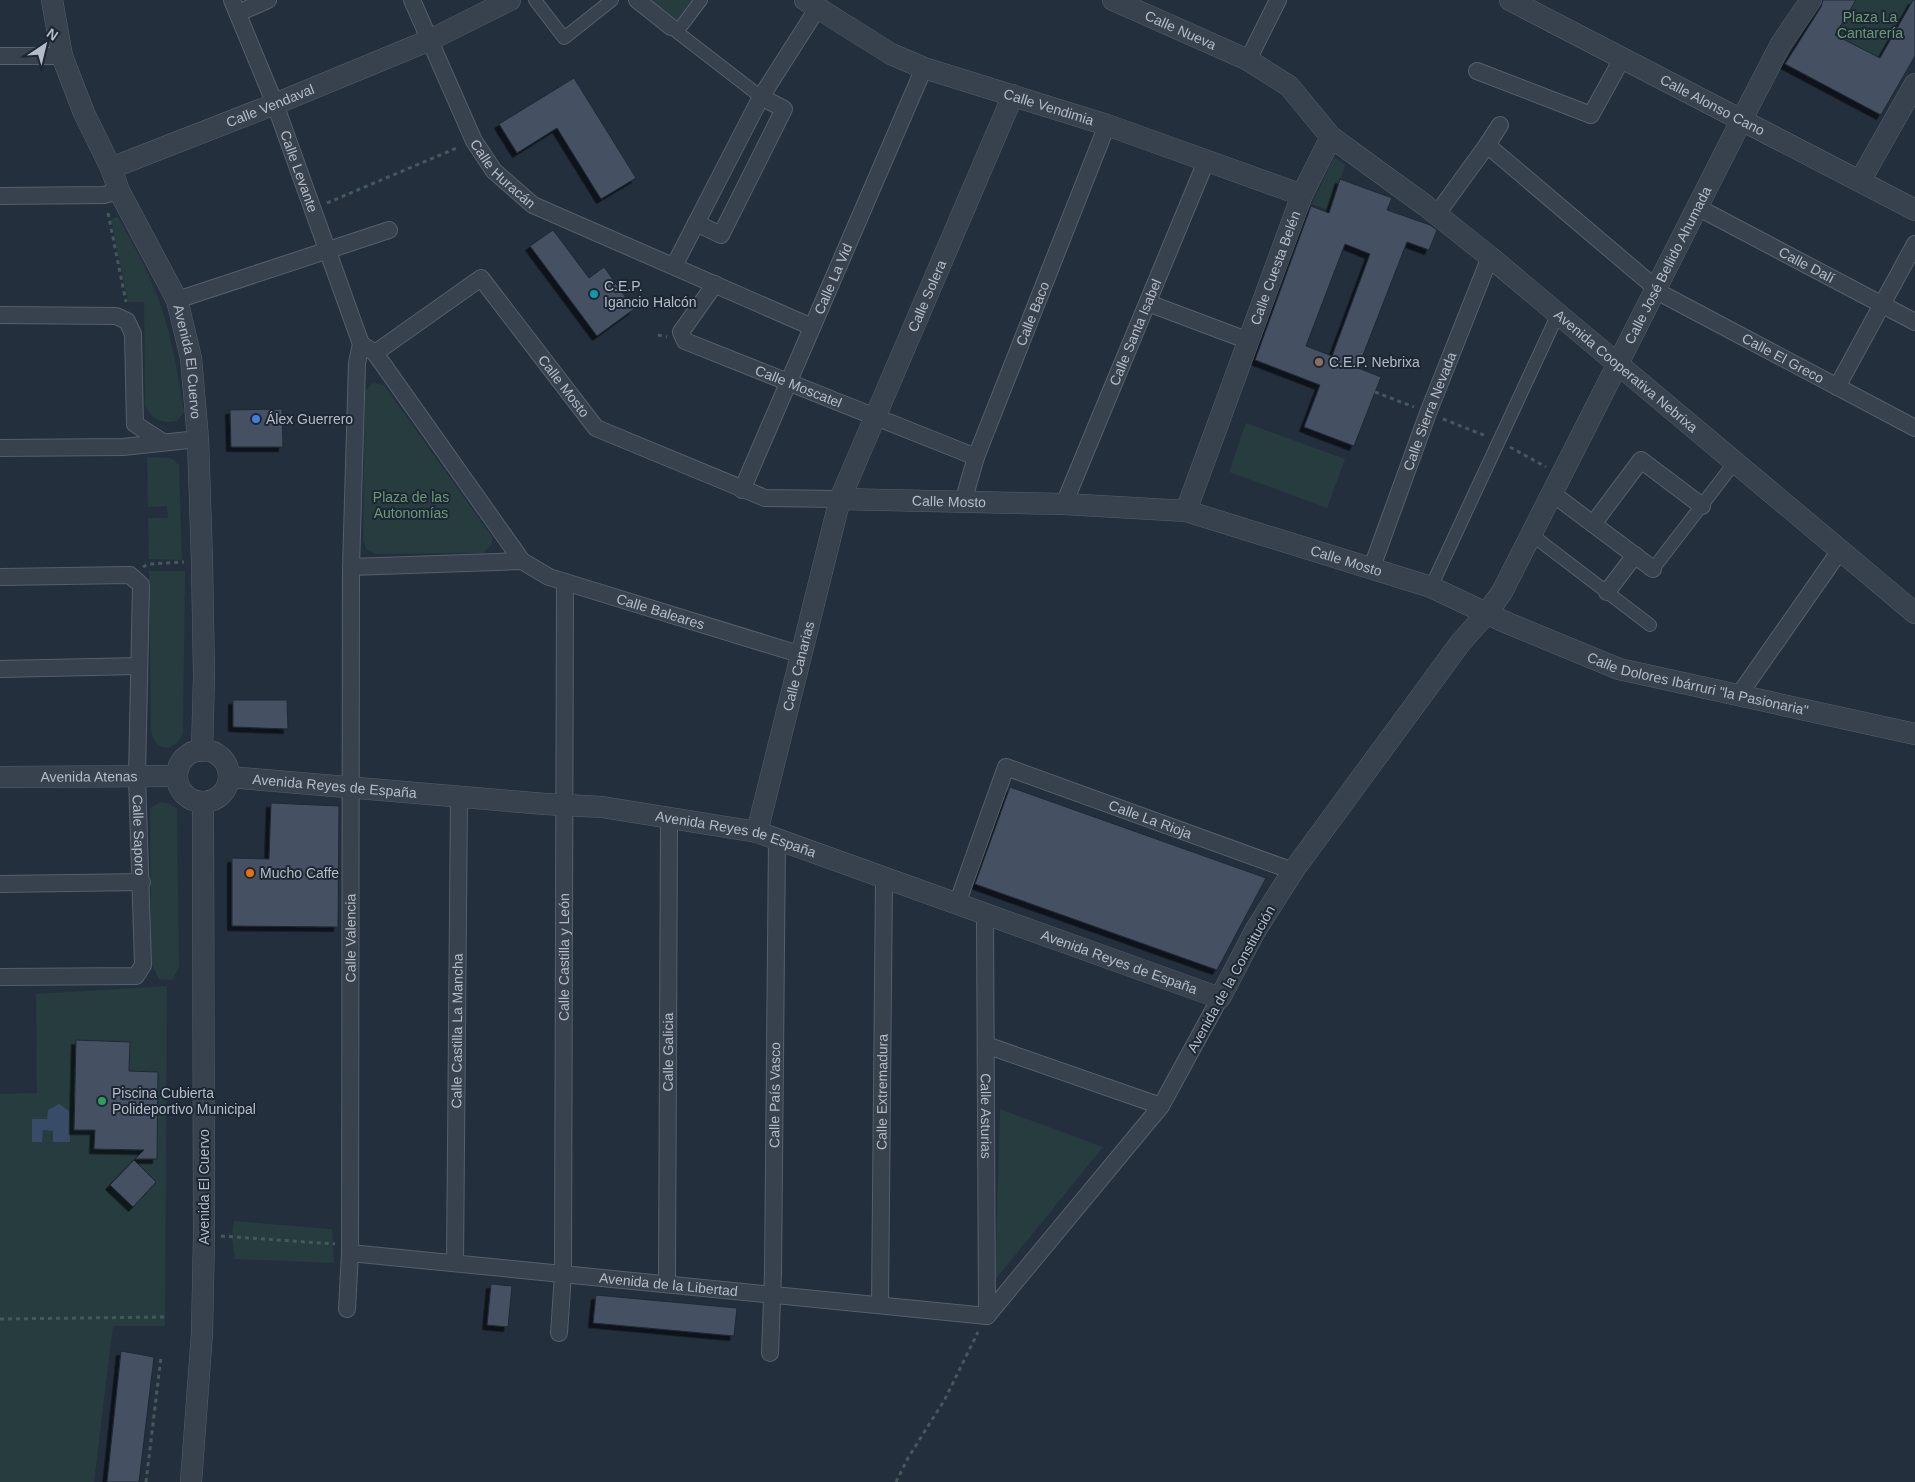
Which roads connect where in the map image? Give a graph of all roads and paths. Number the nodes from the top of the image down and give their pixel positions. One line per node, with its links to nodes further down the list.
1 (52, 0): 18 (street, Avenida El Cuervo)
2 (268, 0): 14 (street)
3 (412, 0): 16 (street, Calle Huracán)
4 (510, 0): 16 (street, Calle Vendaval)
5 (534, 0): 6 (street)
6 (612, 0)
7 (638, 0): 15 (street)
8 (701, 0): 15 (street)
9 (1113, 0): 20 (street, Calle Nueva)
10 (1278, 0): 20 (street)
11 (1510, 0): 19 (street, Calle Alonso Cano)
12 (1811, 0): 27 (street, Calle José Bellido Ahumada)
13 (811, 4): 21 (street, Calle Vendimia); 25 (street)
14 (235, 6): 26 (street, Calle Levante)
15 (674, 29): 25 (street)
16 (430, 40): 26 (street, Calle Vendaval); 31 (street, Calle Huracán)
17 (0, 56): 18 (street)
18 (62, 56): 34 (street, Avenida El Cuervo)
19 (1623, 57): 22 (street); 27 (street, Calle Alonso Cano)
20 (1248, 60): 30 (street)
21 (924, 68): 24 (street, Calle Vendimia); 58 (street, Calle La Vid)
22 (1476, 71)
23 (1915, 84): 35 (street)
24 (1013, 94): 28 (street, Calle Vendimia); 67 (street, Calle Solera)
25 (761, 97): 43 (street); 43 (street)
26 (276, 104): 34 (street, Calle Vendaval); 40 (street, Calle Levante)
27 (1742, 119): 35 (street, Calle Alonso Cano); 39 (street, Calle José Bellido Ahumada)
28 (1107, 125): 33 (street, Calle Vendimia); 74 (street, Calle Baco)
29 (1500, 125): 32 (street)
30 (1331, 137): 37 (street, Calle Cuesta Belén); 42 (street, Avenida Cooperativa Nebrixa)
31 (474, 141): 40 (path); 48 (street, Calle Huracán)
32 (1487, 145): 42 (street); 50 (street, Calle El Greco)
33 (1207, 159): 37 (street, Calle Vendimia); 52 (street, Calle Santa Isabel)
34 (111, 168): 36 (street, Avenida El Cuervo)
35 (1860, 181): 41 (street, Calle Alonso Cano)
36 (112, 193): 38 (street); 51 (street, Avenida El Cuervo); 56 (path)
37 (1302, 195): 59 (street, Calle Cuesta Belén)
38 (0, 196)
39 (1697, 207): 50 (street, Calle José Bellido Ahumada); 53 (street, Calle Dalí)
40 (312, 209): 46 (street, Calle Levante)
41 (1915, 210)
42 (1437, 214): 47 (street, Avenida Cooperativa Nebrixa)
43 (696, 223): 48 (street)
44 (389, 230): 46 (street)
45 (1915, 244): 53 (street)
46 (327, 251): 51 (street); 60 (street, Calle Levante)
47 (1490, 257): 54 (street, Avenida Cooperativa Nebrixa); 66 (street, Calle Sierra Nevada)
48 (674, 266): 49 (street, Calle Huracán)
49 (715, 284): 58 (street, Calle Huracán); 63 (street, Calle Moscatel)
50 (1655, 286): 62 (street, Calle José Bellido Ahumada); 64 (street, Calle El Greco)
51 (177, 300): 70 (street, Avenida El Cuervo)
52 (1148, 303): 59 (street); 80 (street, Calle Santa Isabel)
53 (1881, 304): 57 (street, Calle Dalí); 64 (street)
54 (1558, 314): 62 (street, Avenida Cooperativa Nebrixa); 95 (street)
55 (0, 315): 56 (street)
56 (127, 320): 68 (street)
57 (1915, 322)
58 (812, 327): 63 (street, Calle La Vid)
59 (1249, 341): 82 (street, Calle Cuesta Belén)
60 (361, 344): 61 (street); 89 (street)
61 (375, 353): 76 (street, Calle Mosto); 88 (street)
62 (1618, 364): 75 (street, Avenida Cooperativa Nebrixa); 77 (street, Calle José Bellido Ahumada)
63 (789, 382): 67 (street, Calle Moscatel); 76 (street, Calle La Vid)
64 (1837, 387): 69 (street, Calle El Greco)
65 (1375, 392): 66 (path)
66 (1428, 413): 90 (street, Calle Sierra Nevada)
67 (875, 416): 74 (street, Calle Moscatel); 78 (street, Calle Solera)
68 (135, 424): 71 (street); 72 (street)
69 (1915, 428)
70 (198, 439): 71 (street); 87 (street, Avenida El Cuervo)
71 (164, 442): 72 (street)
72 (123, 446): 73 (street)
73 (0, 448)
74 (976, 456): 79 (street, Calle Baco)
75 (1735, 462): 81 (street); 85 (street, Avenida Cooperativa Nebrixa)
76 (742, 490): 78 (street, Calle Mosto)
77 (1553, 494): 83 (street); 84 (street, Calle José Bellido Ahumada)
78 (840, 499): 79 (street, Calle Mosto); 100 (street, Calle Canarias)
79 (963, 502): 80 (street, Calle Mosto)
80 (1064, 504): 82 (street, Calle Mosto)
81 (1702, 506): 83 (street); 91 (street)
82 (1186, 511): 90 (street, Calle Mosto)
83 (1593, 524): 86 (street)
84 (1532, 535): 96 (street); 97 (street, Calle José Bellido Ahumada)
85 (1841, 549): 98 (street, Avenida Cooperativa Nebrixa); 103 (street)
86 (1634, 555): 91 (street); 96 (street)
87 (202, 561): 92 (path); 105 (street, Avenida El Cuervo)
88 (522, 561): 89 (street); 94 (street, Calle Baleares)
89 (351, 567): 110 (street, Calle Valencia)
90 (1372, 567): 95 (street, Calle Mosto)
91 (1653, 569)
92 (130, 575): 93 (street); 101 (street, Calle Saporo)
93 (0, 576)
94 (565, 582): 100 (street, Calle Baleares); 113 (street, Calle Castilla y León)
95 (1431, 587): 97 (street, Calle Mosto)
96 (1607, 592): 99 (street)
97 (1488, 613): 103 (street, Calle Dolores Ibárruri "la Pasionaria"); 116 (street, Avenida de la Constitución)
98 (1915, 613)
99 (1650, 625)
100 (802, 655): 115 (street, Calle Canarias)
101 (139, 666): 102 (street); 106 (street, Calle Saporo)
102 (0, 669)
103 (1738, 696): 104 (street, Calle Dolores Ibárruri "la Pasionaria")
104 (1915, 734)
105 (202, 751): 107 (street); 108 (street)
106 (138, 776): 107 (street, Avenida Atenas); 109 (street, Avenida Atenas); 118 (street, Calle Saporo)
107 (177, 776): 112 (street)
108 (229, 777): 110 (street, Avenida Reyes de España); 112 (street)
109 (0, 778)
110 (350, 787): 111 (street, Avenida Reyes de España); 127 (street, Calle Valencia)
111 (459, 797): 113 (street, Avenida Reyes de España); 128 (street, Calle Castilla La Mancha)
112 (203, 802): 126 (street, Avenida El Cuervo)
113 (563, 805): 114 (street, Avenida Reyes de España); 129 (street, Calle Castilla y León)
114 (669, 818): 115 (street, Avenida Reyes de España); 130 (street, Calle Galicia)
115 (767, 836): 117 (street, Avenida Reyes de España); 131 (street, Calle País Vasco)
116 (1293, 871): 120 (street, Calle La Rioja); 123 (street, Avenida de la Constitución)
117 (884, 878): 120 (street, Avenida Reyes de España); 132 (street, Calle Extremadura)
118 (142, 882): 119 (street); 122 (street, Calle Saporo)
119 (0, 884)
120 (957, 904): 121 (street, Avenida Reyes de España)
121 (985, 916): 123 (street, Avenida Reyes de España); 124 (street, Calle Asturias)
122 (0, 978)
123 (1220, 998): 125 (street, Avenida de la Constitución)
124 (986, 1045): 125 (street); 134 (street, Calle Asturias)
125 (1161, 1106): 134 (street, Avenida de la Constitución)
126 (204, 1236): 127 (path); 141 (street, Avenida El Cuervo)
127 (350, 1249): 128 (street, Avenida de la Libertad); 133 (street, Calle Valencia)
128 (455, 1264): 129 (street, Avenida de la Libertad)
129 (563, 1274): 130 (street, Avenida de la Libertad); 137 (street, Calle Castilla y León)
130 (667, 1284): 131 (street, Avenida de la Libertad)
131 (773, 1294): 132 (street, Avenida de la Libertad); 138 (street, Calle País Vasco)
132 (880, 1304): 134 (street, Avenida de la Libertad)
133 (347, 1310)
134 (987, 1316): 142 (path)
135 (165, 1317): 136 (path)
136 (0, 1319)
137 (559, 1333)
138 (770, 1353)
139 (161, 1357): 140 (path)
140 (146, 1482)
141 (191, 1482)
142 (896, 1482)

